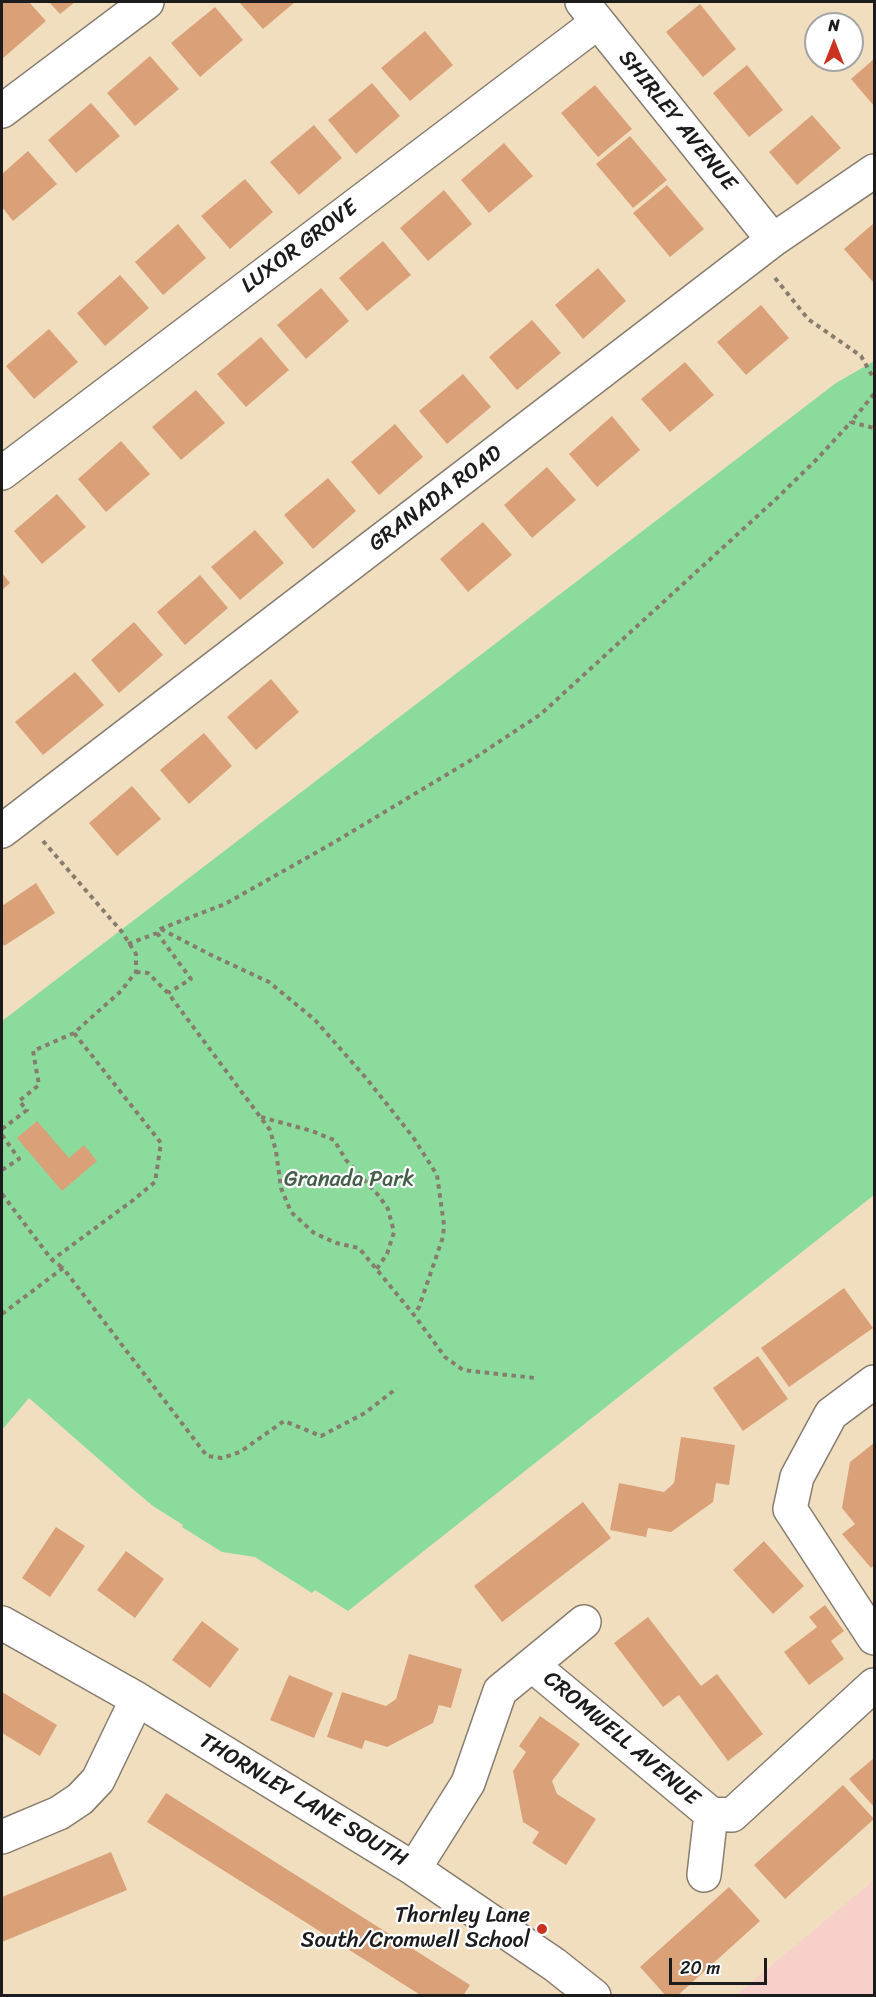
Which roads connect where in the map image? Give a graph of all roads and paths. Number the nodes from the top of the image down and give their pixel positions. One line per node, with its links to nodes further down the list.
1 (147, 2): 3 (street)
2 (590, 12): 5 (street, SHIRLEY AVENUE); 10 (street, LUXOR GROVE)
3 (2, 111)
4 (874, 171): 5 (street, GRANADA ROAD)
5 (764, 248): 6 (path); 11 (street, GRANADA ROAD)
6 (874, 379)
7 (874, 394): 8 (path)
8 (851, 422): 9 (path); 12 (path)
9 (874, 428)
10 (2, 473)
11 (12, 823): 14 (path)
12 (160, 929): 13 (path); 27 (path)
13 (157, 933): 14 (path); 16 (path)
14 (128, 944): 15 (path)
15 (136, 972): 16 (path); 17 (path)
16 (168, 993): 18 (path)
17 (74, 1033): 19 (path); 23 (path)
18 (260, 1117): 25 (path); 25 (path)
19 (2, 1130)
20 (2, 1135): 21 (path)
21 (2, 1170)
22 (2, 1194): 23 (path)
23 (52, 1260): 24 (path)
24 (63, 1269): 26 (path); 30 (path)
25 (376, 1270): 27 (path)
26 (2, 1314)
27 (414, 1315): 28 (path)
28 (535, 1378)
29 (874, 1382): 33 (street)
30 (397, 1388)
31 (584, 1622): 34 (street, CROMWELL AVENUE)
32 (2, 1623): 36 (street, THORNLEY LANE SOUTH)
33 (874, 1638)
34 (532, 1665): 37 (street, CROMWELL AVENUE); 39 (street, CROMWELL AVENUE)
35 (874, 1685): 37 (street, CROMWELL AVENUE)
36 (137, 1699): 38 (street); 39 (street, THORNLEY LANE SOUTH)
37 (711, 1814): 40 (street, CROMWELL AVENUE)
38 (2, 1838)
39 (414, 1869): 41 (street, THORNLEY LANE SOUTH)
40 (704, 1875)
41 (594, 1995)

